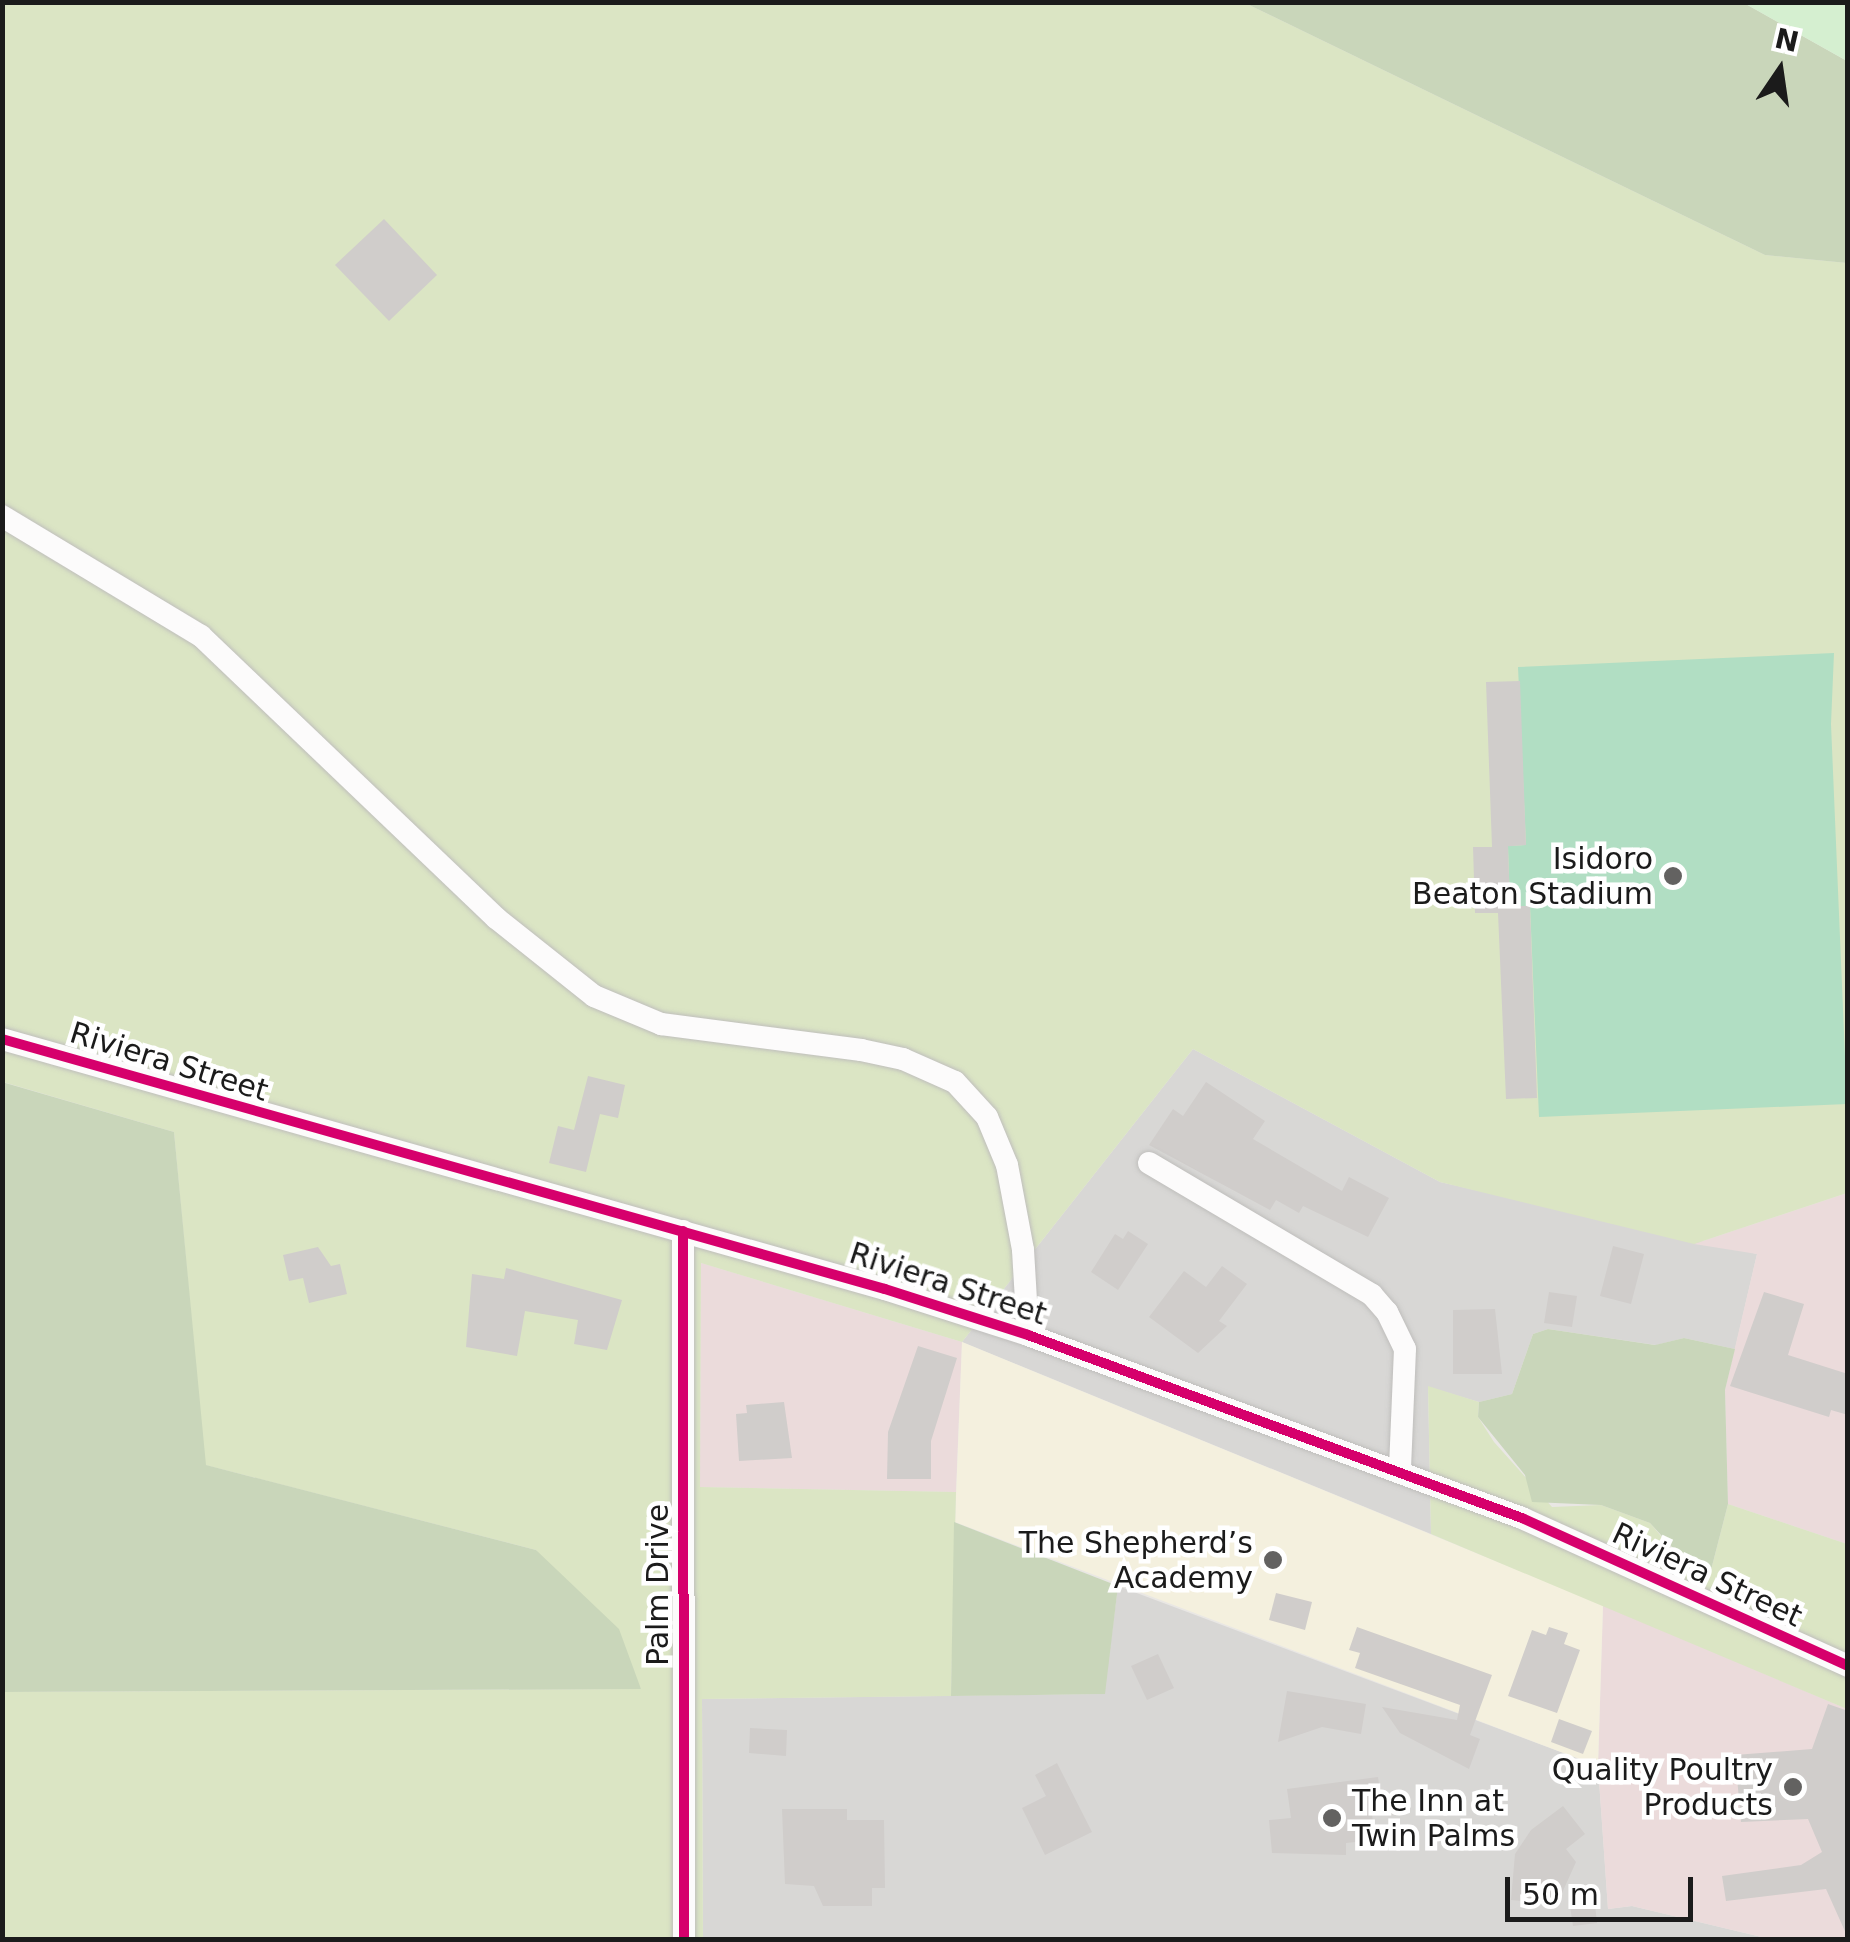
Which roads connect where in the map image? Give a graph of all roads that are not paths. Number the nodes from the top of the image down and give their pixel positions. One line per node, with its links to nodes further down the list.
1 (2, 516): 5 (street)
2 (2, 1039): 4 (street, Riviera Street)
3 (1149, 1163): 6 (street)
4 (683, 1231): 5 (street, Riviera Street); 8 (street, Palm Drive)
5 (1028, 1335): 6 (street, Riviera Street)
6 (1400, 1470): 7 (street, Riviera Street)
7 (1848, 1666)
8 (684, 1940)

